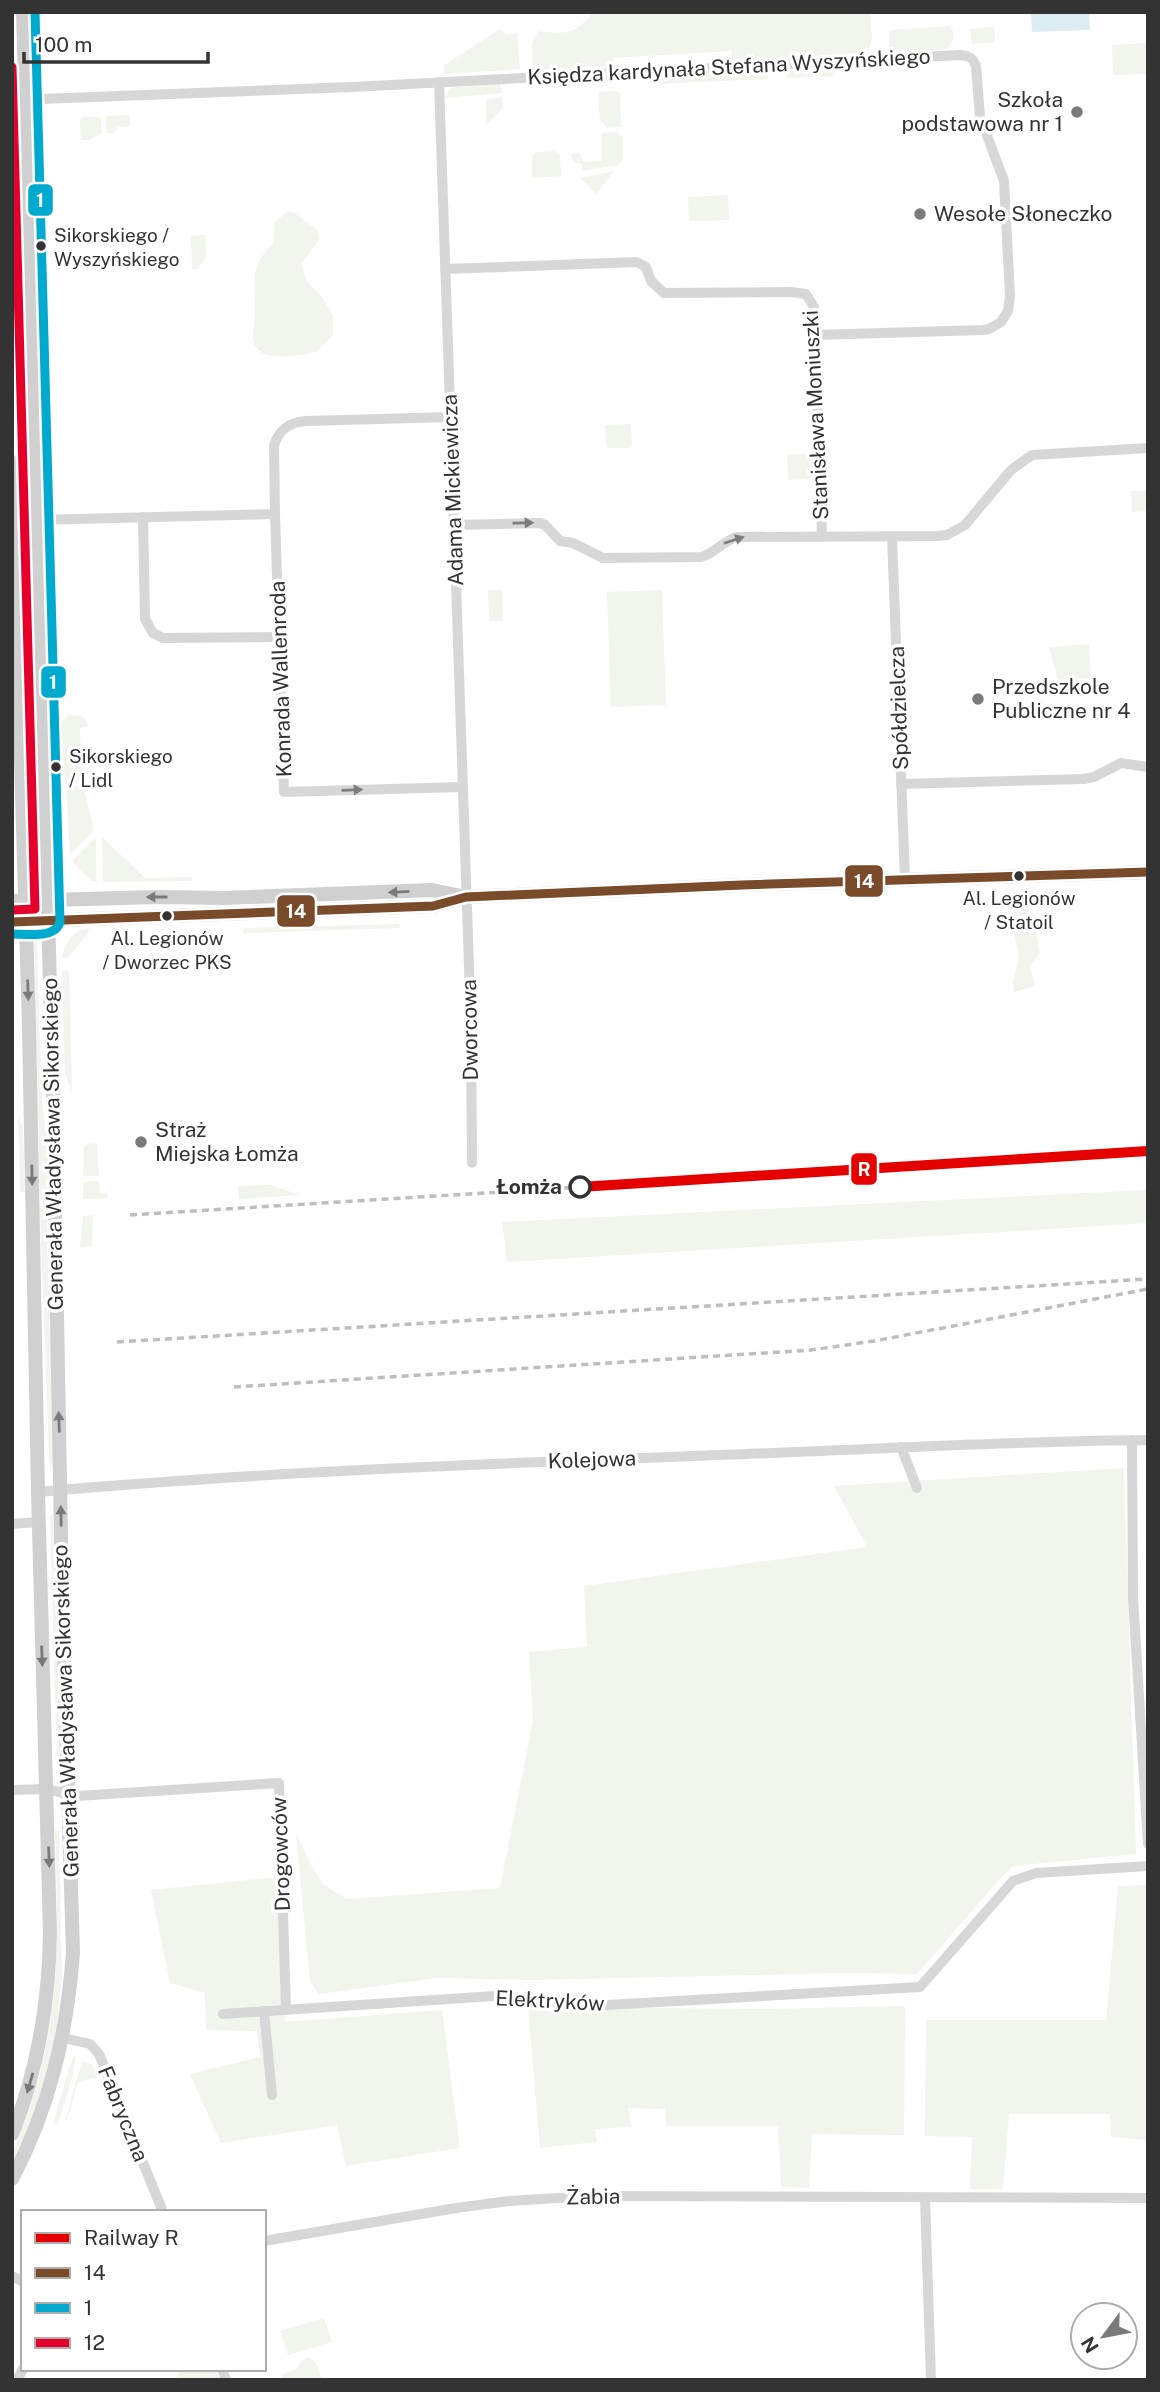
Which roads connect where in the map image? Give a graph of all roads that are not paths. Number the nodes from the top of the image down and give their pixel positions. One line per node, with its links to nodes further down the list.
1 (23, 12): 3 (main road, Generała Władysława Sikorskiego)
2 (439, 82): 3 (street, Księdza kardynała Stefana Wyszyńskiego); 6 (street, Adama Mickiewicza); 7 (street, Księdza kardynała Stefana Wyszyńskiego)
3 (19, 98): 5 (main road, Generała Władysława Sikorskiego)
4 (12, 184): 5 (street)
5 (28, 185): 14 (main road, Generała Władysława Sikorskiego)
6 (445, 269): 7 (street, Stanisława Moniuszki); 8 (street, Adama Mickiewicza)
7 (815, 335): 16 (street, Stanisława Moniuszki)
8 (451, 417): 12 (street, Konrada Wallenroda); 15 (street, Adama Mickiewicza)
9 (1148, 448): 17 (street)
10 (12, 462): 11 (main road, Generała Władysława Sikorskiego)
11 (13, 500): 14 (street); 18 (main road, Generała Władysława Sikorskiego)
12 (275, 514): 13 (street); 19 (street, Konrada Wallenroda)
13 (143, 517): 14 (street); 19 (street)
14 (37, 520): 18 (street); 26 (main road, Generała Władysława Sikorskiego)
15 (454, 525): 16 (street, one-way to 16); 22 (street, Adama Mickiewicza)
16 (822, 537): 17 (street)
17 (892, 537): 21 (street, Spółdzielcza)
18 (15, 546): 27 (main road, Generała Władysława Sikorskiego)
19 (280, 637): 22 (street, Konrada Wallenroda, one-way to 22)
20 (1148, 767): 21 (street)
21 (901, 784): 24 (street, Spółdzielcza)
22 (462, 787): 25 (street, Adama Mickiewicza)
23 (1148, 872): 24 (main road)
24 (905, 880): 25 (main road)
25 (466, 897): 26 (main road, one-way to 26); 28 (main road); 30 (street, Dworcowa)
26 (48, 900): 27 (main road); 28 (main road, Generała Władysława Sikorskiego)
27 (18, 901): 29 (main road, Generała Władysława Sikorskiego)
28 (48, 921): 29 (main road); 35 (main road, Generała Władysława Sikorskiego, one-way to 28)
29 (19, 922): 36 (main road, Generała Władysława Sikorskiego, one-way to 36)
30 (472, 1163)
31 (1132, 1440): 32 (street, Kolejowa); 33 (street, Kolejowa); 42 (street)
32 (1148, 1440)
33 (901, 1447): 34 (street); 35 (street, Kolejowa)
34 (917, 1488)
35 (61, 1490): 36 (street, Kolejowa); 41 (main road, Generała Władysława Sikorskiego, one-way to 35)
36 (38, 1492): 37 (main road, Generała Władysława Sikorskiego)
37 (39, 1522): 38 (street); 39 (main road, Generała Władysława Sikorskiego, one-way to 39)
38 (12, 1524)
39 (46, 1789): 40 (street); 41 (street); 49 (main road, Generała Władysława Sikorskiego, one-way to 49)
40 (12, 1790)
41 (69, 1796): 44 (street, Drogowców); 47 (main road, Generała Władysława Sikorskiego)
42 (1148, 1844)
43 (1148, 1866): 44 (street, Elektryków)
44 (286, 2010): 45 (street, Elektryków)
45 (264, 2011): 46 (street, Elektryków); 48 (street)
46 (223, 2014)
47 (64, 2038): 50 (main road, Generała Władysława Sikorskiego); 53 (street, Fabryczna)
48 (272, 2095)
49 (12, 2134)
50 (12, 2179)
51 (925, 2198): 52 (street, Żabia); 54 (street, Żabia); 55 (street)
52 (1148, 2198)
53 (162, 2210)
54 (266, 2241)
55 (931, 2380)

